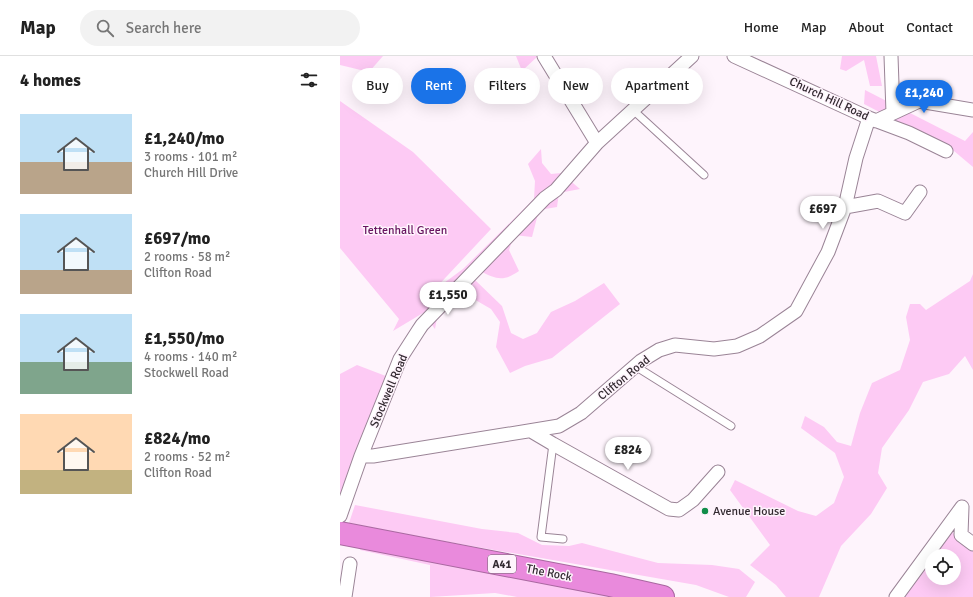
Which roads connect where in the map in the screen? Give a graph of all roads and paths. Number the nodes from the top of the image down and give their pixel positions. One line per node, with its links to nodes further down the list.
1 (544, 56): 9 (street)
2 (692, 56): 5 (street, Stockwell Road)
3 (734, 56): 8 (street, Church Hill Road)
4 (891, 56): 7 (street)
5 (632, 110): 9 (street, Stockwell Road); 11 (lane)
6 (973, 110): 7 (street)
7 (893, 113): 8 (street)
8 (872, 119): 10 (street, Church Hill Road); 13 (street, Clifton Road)
9 (597, 143): 18 (street, Stockwell Road)
10 (946, 151)
11 (704, 176)
12 (920, 192): 13 (street)
13 (845, 207): 14 (street, Clifton Road)
14 (636, 366): 15 (lane); 16 (street, Clifton Road)
15 (731, 426)
16 (531, 430): 17 (street); 18 (street, Clifton Road)
17 (553, 444): 19 (street); 22 (lane)
18 (362, 456): 20 (street, Stockwell Road)
19 (718, 472)
20 (340, 516)
21 (340, 533): 26 (highway, The Rock / A41)
22 (563, 538)
23 (973, 544): 27 (street)
24 (350, 564): 25 (street)
25 (345, 597)
26 (663, 597)
27 (896, 597)

